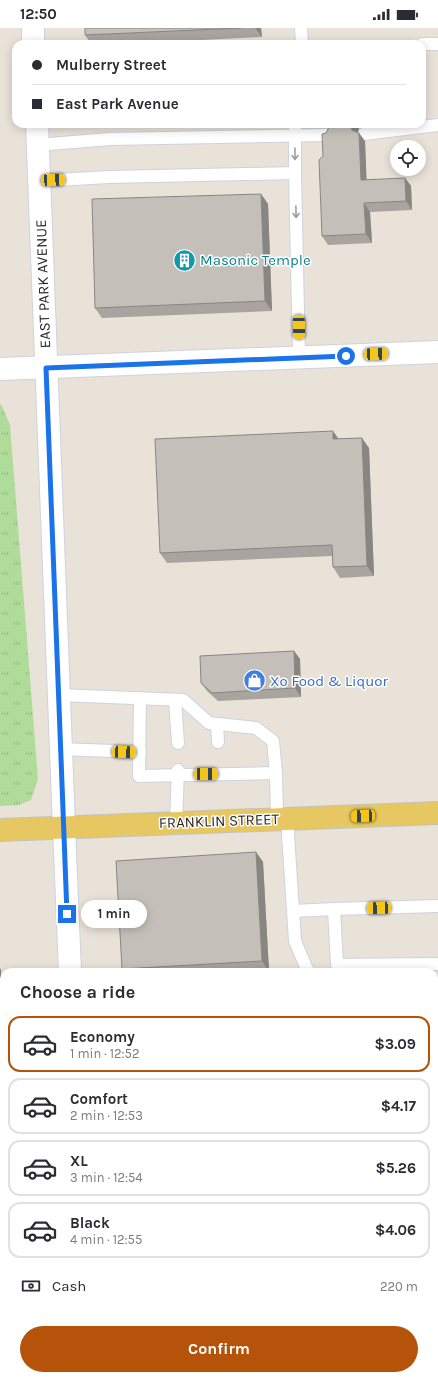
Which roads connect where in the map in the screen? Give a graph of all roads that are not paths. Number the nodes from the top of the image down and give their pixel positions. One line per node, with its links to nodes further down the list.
1 (33, 28): 3 (street)
2 (301, 28): 4 (lane)
3 (33, 40)
4 (302, 40)
5 (426, 44): 6 (lane)
6 (438, 44)
7 (426, 126): 8 (lane)
8 (438, 126)
9 (394, 128): 12 (lane)
10 (295, 130): 11 (lane); 13 (lane); 14 (lane, one-way to 14)
11 (37, 134): 15 (street, EAST PARK AVENUE)
12 (364, 134)
13 (328, 135)
14 (295, 174): 15 (lane); 17 (lane, one-way to 17)
15 (39, 181): 18 (street, EAST PARK AVENUE)
16 (438, 352): 17 (street)
17 (299, 357): 18 (street)
18 (46, 368): 19 (street); 20 (street, EAST PARK AVENUE)
19 (0, 369)
20 (58, 696): 21 (lane); 26 (street, EAST PARK AVENUE)
21 (140, 698): 22 (lane); 27 (lane)
22 (175, 700): 23 (lane); 25 (lane)
23 (217, 724): 24 (lane); 29 (lane)
24 (218, 742)
25 (178, 743)
26 (60, 749): 27 (lane); 33 (street, EAST PARK AVENUE)
27 (140, 752): 28 (lane)
28 (178, 773): 29 (lane); 32 (lane)
29 (276, 773): 31 (lane)
30 (438, 812): 31 (main road, FRANKLIN STREET)
31 (282, 819): 32 (main road, FRANKLIN STREET); 37 (lane)
32 (176, 823): 33 (main road, FRANKLIN STREET)
33 (64, 828): 34 (main road, FRANKLIN STREET); 39 (street, EAST PARK AVENUE)
34 (0, 830)
35 (438, 906): 36 (lane)
36 (334, 909): 37 (lane); 38 (lane)
37 (294, 911): 40 (lane)
38 (438, 964)
39 (70, 968)
40 (307, 968)

